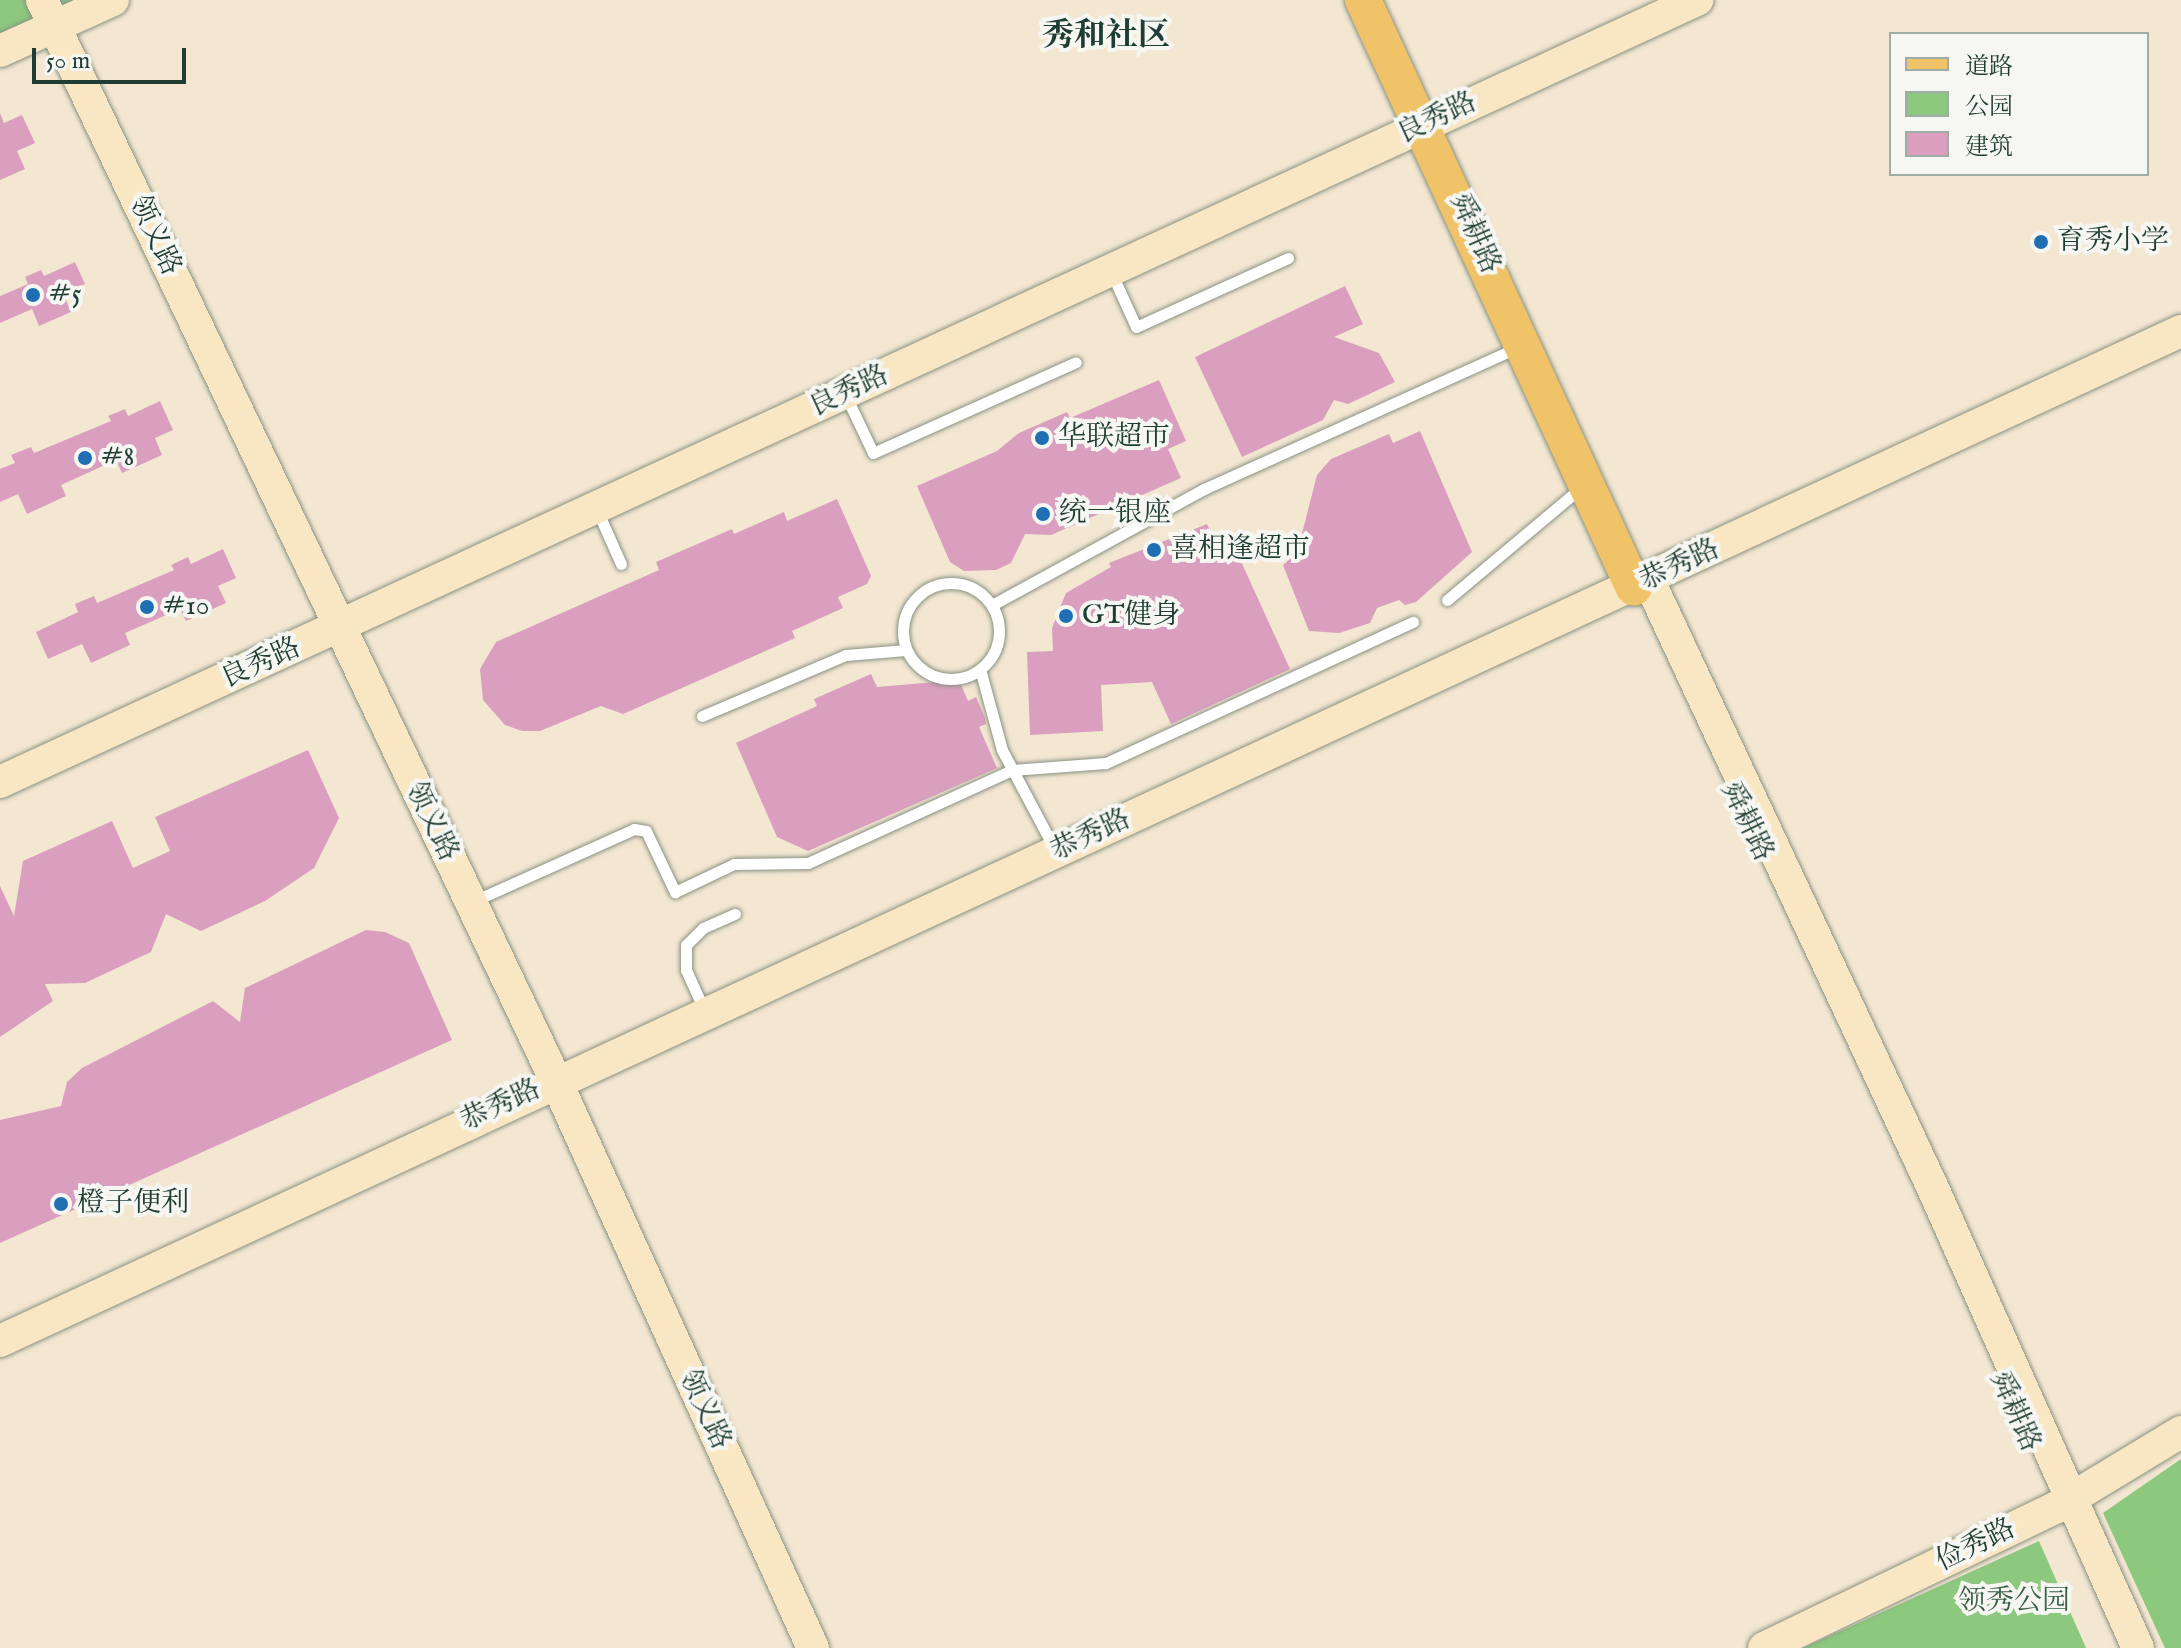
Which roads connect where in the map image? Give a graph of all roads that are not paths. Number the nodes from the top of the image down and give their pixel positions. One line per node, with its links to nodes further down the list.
1 (113, 0): 5 (street)
2 (1363, 0): 7 (main road, 舜耕路)
3 (1385, 0): 7 (main road, 舜耕路)
4 (1697, 0): 7 (street, 良秀路)
5 (48, 13): 6 (street); 21 (street, 领义路)
6 (0, 51)
7 (1432, 120): 9 (street, 良秀路); 11 (main road, 舜耕路); 17 (main road, 舜耕路)
8 (1288, 258): 9 (lane)
9 (1110, 270): 13 (street, 良秀路)
10 (2181, 331): 17 (street, 恭秀路)
11 (1524, 345): 14 (main road, 舜耕路); 19 (lane)
12 (1076, 362): 13 (lane)
13 (844, 394): 15 (street, 良秀路)
14 (1587, 483): 17 (main road, 舜耕路); 18 (lane)
15 (596, 510): 16 (lane); 21 (street, 良秀路)
16 (621, 564)
17 (1641, 584): 27 (street, 恭秀路); 34 (street, 舜耕路)
18 (1447, 600)
19 (992, 605): 22 (lane); 23 (lane)
20 (1413, 622): 25 (lane)
21 (339, 629): 26 (street, 良秀路); 28 (street, 领义路)
22 (906, 650): 23 (lane); 24 (lane)
23 (980, 669): 25 (lane)
24 (702, 716)
25 (1012, 770): 27 (lane); 28 (lane)
26 (0, 782)
27 (1056, 852): 30 (street, 恭秀路)
28 (470, 903): 31 (street, 领义路)
29 (735, 914): 30 (lane)
30 (705, 1013): 31 (street, 恭秀路)
31 (556, 1081): 32 (street, 恭秀路); 35 (street, 领义路)
32 (0, 1341)
33 (2181, 1432): 34 (street, 俭秀路)
34 (2064, 1502): 36 (street, 俭秀路); 37 (street, 舜耕路); 38 (street, 舜耕路)
35 (813, 1648)
36 (1764, 1648)
37 (2120, 1648)
38 (2138, 1648)

